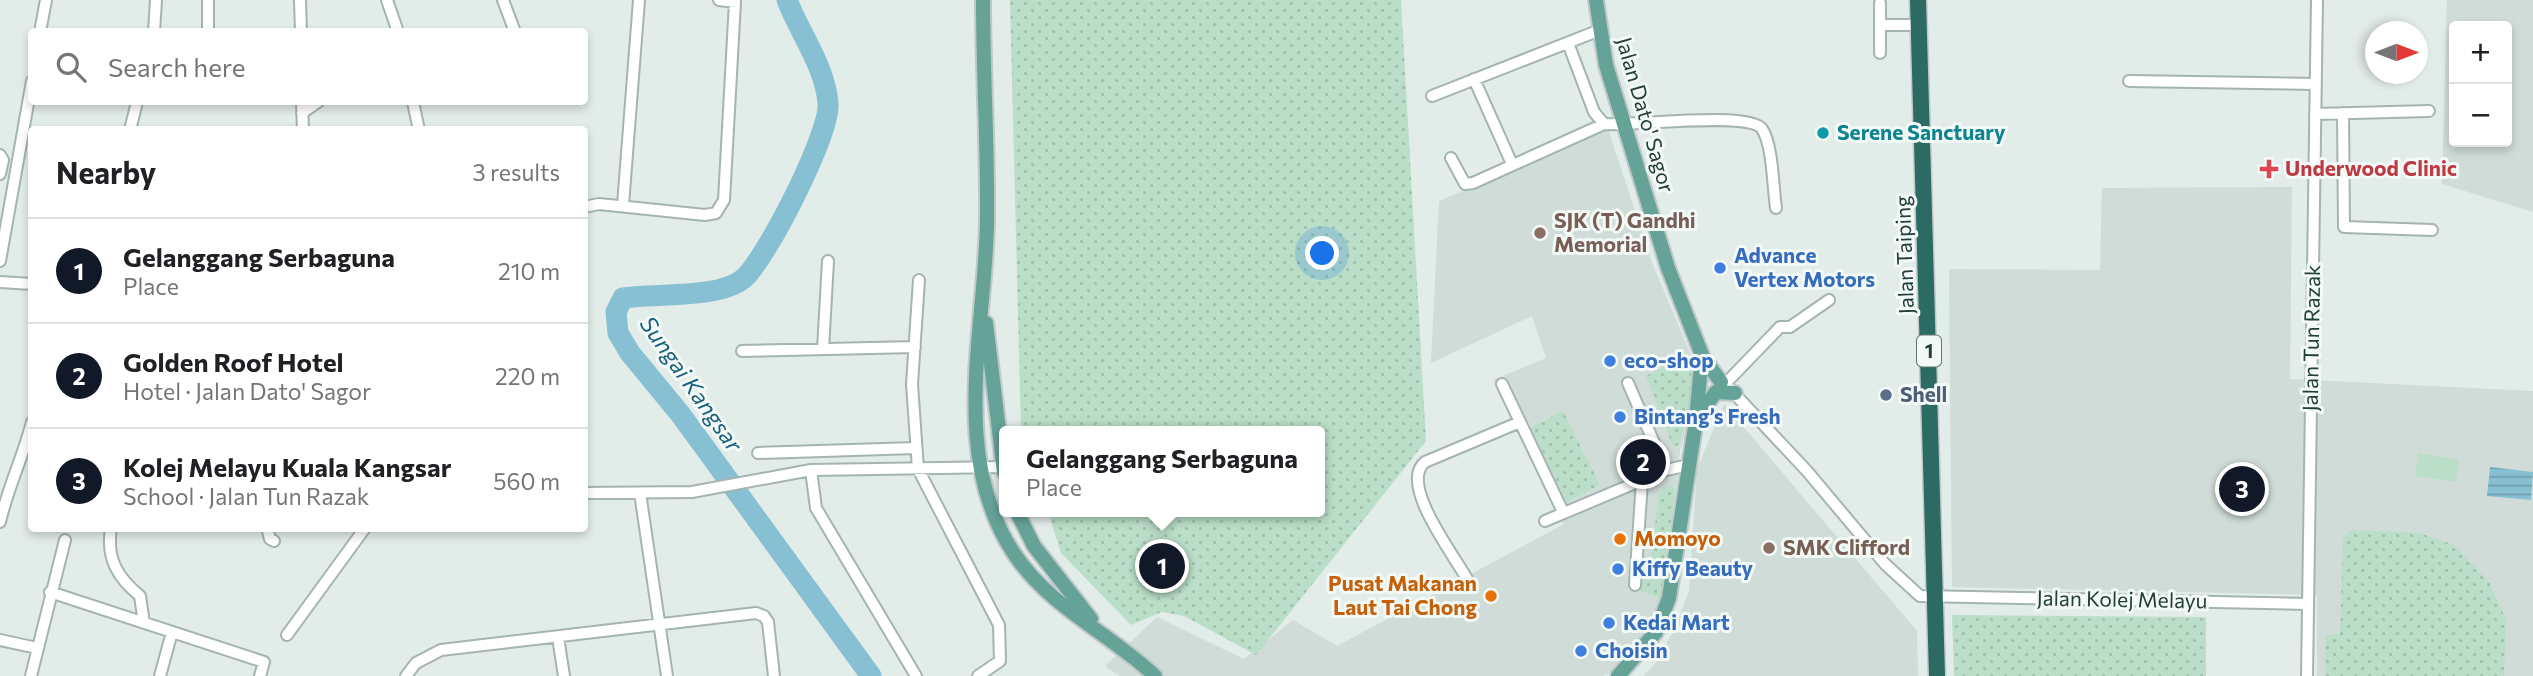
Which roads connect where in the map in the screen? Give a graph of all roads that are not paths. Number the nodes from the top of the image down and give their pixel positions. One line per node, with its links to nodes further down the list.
1 (46, 0): 16 (street)
2 (156, 0): 17 (street)
3 (208, 0): 18 (street)
4 (300, 0): 19 (street)
5 (387, 0): 20 (street)
6 (503, 0): 21 (street)
7 (639, 0): 45 (street)
8 (719, 0): 45 (street)
9 (983, 0): 54 (main road)
10 (1596, 0): 22 (main road, Jalan Dato' Sagor)
11 (1919, 0): 15 (highway, Jalan Taiping / 1)
12 (2317, 0): 27 (street, Jalan Tun Razak)
13 (1880, 3): 14 (street)
14 (1880, 25): 15 (street); 24 (street)
15 (1919, 25): 89 (highway, Jalan Taiping / 1)
16 (41, 28)
17 (154, 28)
18 (208, 28)
19 (301, 28)
20 (397, 28)
21 (514, 28)
22 (1600, 30): 23 (street); 40 (main road, Jalan Dato' Sagor)
23 (1568, 43): 25 (street); 36 (street)
24 (1880, 53)
25 (1475, 79): 28 (street); 43 (street)
26 (2129, 81): 27 (street)
27 (2316, 84): 35 (street, Jalan Tun Razak)
28 (1432, 96)
29 (28, 104): 49 (street)
30 (136, 105): 37 (street)
31 (413, 105): 39 (street)
32 (302, 107): 38 (street)
33 (2429, 111): 34 (street)
34 (2343, 113): 35 (street); 48 (street)
35 (2315, 114): 90 (street, Jalan Tun Razak)
36 (1604, 124): 40 (street); 43 (street)
37 (131, 126)
38 (303, 126)
39 (418, 126)
40 (1624, 126): 47 (street); 59 (main road, Jalan Dato' Sagor)
41 (0, 155): 44 (street)
42 (1451, 158): 43 (street)
43 (1512, 164)
44 (0, 174)
45 (624, 205): 46 (street)
46 (588, 206)
47 (1776, 208)
48 (2432, 230)
49 (0, 261)
50 (828, 261): 57 (street)
51 (919, 280): 56 (street)
52 (0, 282): 53 (street)
53 (28, 284)
54 (984, 300): 64 (main road); 69 (main road)
55 (1829, 300): 59 (street)
56 (915, 347): 57 (street); 65 (street)
57 (823, 349): 58 (street)
58 (741, 351)
59 (1713, 377): 62 (main road, Jalan Dato' Sagor); 62 (main road); 89 (street)
60 (1628, 383): 73 (street)
61 (1502, 384): 63 (street)
62 (1696, 420): 68 (main road, Jalan Dato' Sagor)
63 (1520, 422): 77 (street); 87 (street)
64 (999, 428)
65 (915, 448): 66 (street); 70 (street)
66 (758, 453)
67 (28, 455): 80 (street)
68 (1689, 465): 73 (street); 109 (main road, Jalan Dato' Sagor)
69 (983, 468): 70 (street); 72 (street); 93 (main road)
70 (918, 469): 71 (street); 107 (street)
71 (811, 470): 76 (street); 106 (street)
72 (999, 470)
73 (1665, 470): 74 (street)
74 (1642, 481): 77 (street); 86 (street)
75 (588, 493): 76 (street)
76 (640, 493): 92 (street)
77 (1563, 512): 79 (street)
78 (1020, 517): 93 (main road)
79 (1545, 521)
80 (0, 522)
81 (111, 532): 91 (street)
82 (268, 532): 85 (street)
83 (362, 532): 95 (street)
84 (65, 540): 88 (street)
85 (274, 541)
86 (1635, 585)
87 (1471, 586)
88 (50, 592): 91 (street); 98 (street)
89 (1936, 597): 90 (street, Jalan Kolej Melayu); 110 (highway, Jalan Taiping / 1)
90 (2308, 604): 111 (street, Jalan Tun Razak)
91 (144, 623): 94 (street)
92 (658, 624): 96 (street); 104 (street); 105 (street)
93 (1101, 631): 108 (main road)
94 (172, 632): 100 (street); 101 (street)
95 (287, 635)
96 (558, 637): 102 (street); 103 (street)
97 (0, 640): 98 (street)
98 (37, 648): 99 (street)
99 (31, 676)
100 (160, 676)
101 (260, 676)
102 (406, 676)
103 (564, 676)
104 (667, 676)
105 (774, 676)
106 (916, 676)
107 (978, 676)
108 (1155, 676)
109 (1618, 676)
110 (1937, 676)
111 (2307, 676)

